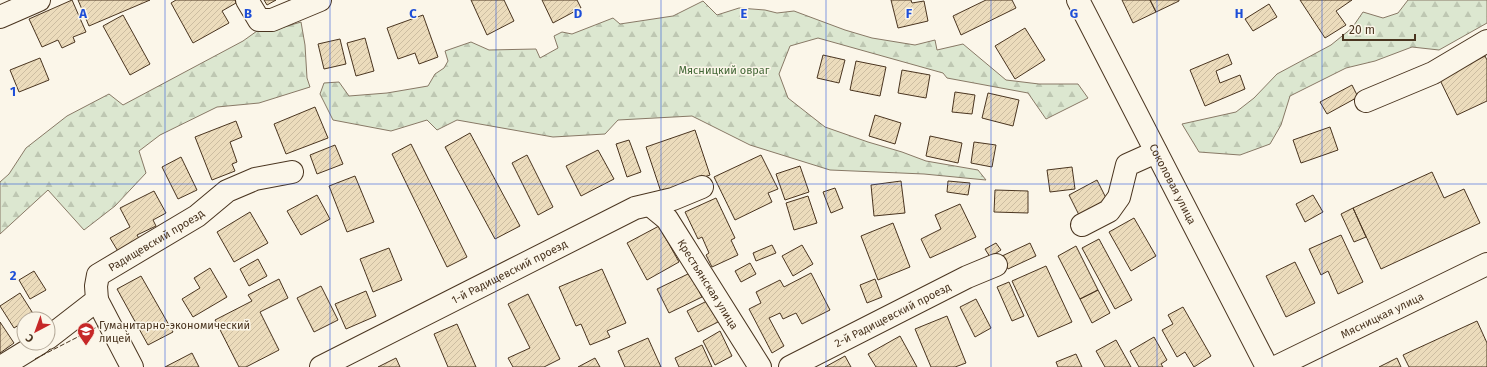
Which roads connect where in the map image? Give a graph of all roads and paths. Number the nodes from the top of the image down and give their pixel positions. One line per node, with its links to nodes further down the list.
1 (39, 0): 5 (street)
2 (247, 0): 3 (street)
3 (320, 0)
4 (1078, 0): 8 (street, Соколовая улица)
5 (0, 17)
6 (1487, 41): 7 (street)
7 (1366, 101)
8 (1156, 152): 12 (street); 23 (street, Соколовая улица)
9 (292, 172): 15 (street, Радищевский проезд)
10 (702, 187): 11 (street, 1-й Радищевский проезд)
11 (650, 205): 20 (street, 1-й Радищевский проезд); 21 (street, Крестьянская улица)
12 (1082, 226)
13 (1487, 264): 24 (street, Мясницкая улица)
14 (996, 265): 22 (street, 2-й Радищевский проезд)
15 (97, 300): 16 (street); 19 (street)
16 (56, 332)
17 (27, 351): 18 (street)
18 (1, 367)
19 (132, 367)
20 (321, 367)
21 (760, 367)
22 (790, 367)
23 (1267, 367)
24 (1276, 367)

